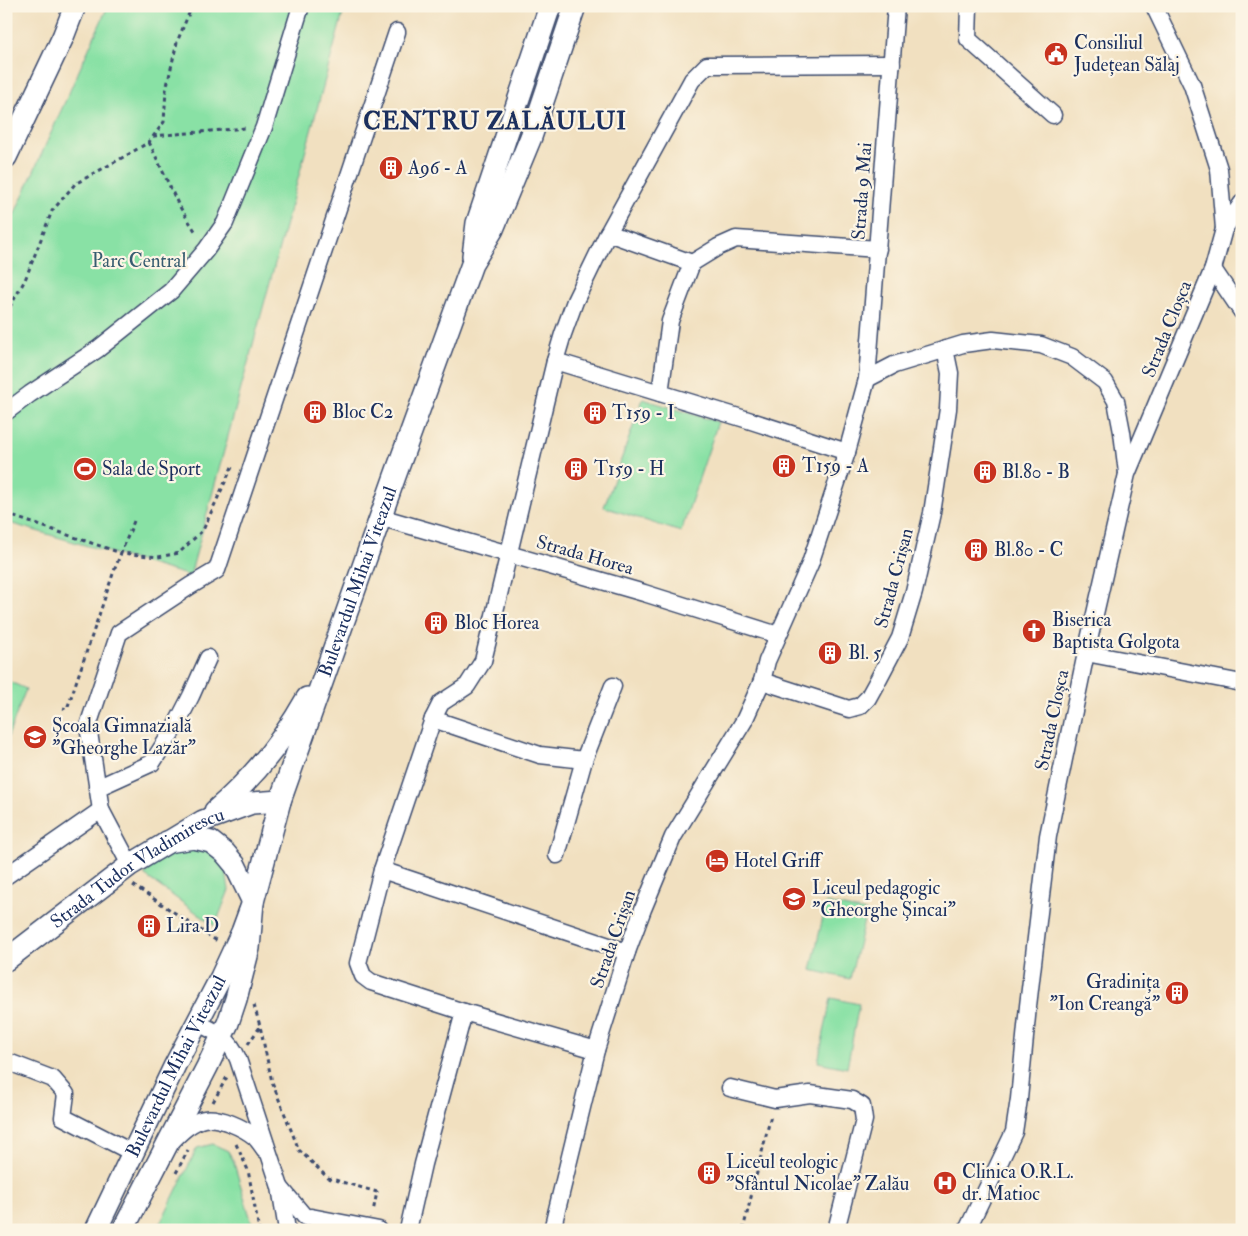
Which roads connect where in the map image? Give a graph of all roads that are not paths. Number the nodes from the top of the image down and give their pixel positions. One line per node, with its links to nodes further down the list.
1 (301, 6): 24 (street)
2 (550, 6): 17 (main road, Bulevardul Mihai Viteazul)
3 (575, 6): 17 (main road, Bulevardul Mihai Viteazul)
4 (896, 6): 9 (street, Strada 9 Mai)
5 (969, 6): 10 (street)
6 (1154, 6): 13 (street)
7 (75, 7): 11 (main road)
8 (397, 32): 38 (street)
9 (892, 64): 14 (street); 15 (street, Strada 9 Mai)
10 (1053, 115)
11 (6, 157)
12 (1242, 203): 13 (street, Strada Cloșca)
13 (1224, 229): 18 (street, Strada Cloșca)
14 (608, 232): 16 (street); 21 (street)
15 (878, 249): 16 (street); 22 (street, Strada 9 Mai)
16 (692, 263): 23 (street)
17 (472, 264): 27 (main road, Bulevardul Mihai Viteazul)
18 (1213, 269): 19 (street); 26 (street, Strada Cloșca)
19 (1242, 312)
20 (945, 349): 22 (street); 26 (street); 33 (street, Strada Crișan)
21 (555, 361): 23 (street); 28 (street)
22 (868, 378): 25 (street, Strada Crișan)
23 (660, 393): 25 (street)
24 (6, 412)
25 (846, 452): 29 (street, Strada Crișan)
26 (1128, 474): 30 (street, Strada Cloșca)
27 (380, 517): 28 (street, Strada Horea); 31 (main road, Bulevardul Mihai Viteazul)
28 (509, 554): 29 (street, Strada Horea); 36 (street)
29 (778, 635): 33 (street, Strada Crișan)
30 (1086, 653): 34 (street); 70 (street, Strada Cloșca)
31 (331, 654): 39 (main road, Bulevardul Mihai Viteazul); 41 (main road)
32 (208, 658): 38 (street)
33 (762, 681): 48 (street, Strada Crișan)
34 (1242, 683)
35 (613, 686): 37 (street)
36 (433, 719): 37 (street); 44 (street)
37 (584, 760): 43 (street)
38 (97, 788): 40 (street)
39 (280, 801): 41 (main road, Strada Tudor Vladimirescu); 47 (main road, Bulevardul Mihai Viteazul)
40 (100, 810): 45 (street); 46 (street)
41 (203, 821): 42 (main road, Strada Tudor Vladimirescu)
42 (167, 842): 45 (main road, Strada Tudor Vladimirescu); 47 (main road)
43 (557, 855)
44 (382, 870): 48 (street); 50 (street)
45 (130, 874): 49 (main road, Strada Tudor Vladimirescu)
46 (6, 876)
47 (253, 902): 51 (main road, Bulevardul Mihai Viteazul); 52 (main road, Bulevardul Mihai Viteazul)
48 (627, 952): 53 (street, Strada Crișan)
49 (6, 960)
50 (464, 1012): 53 (street); 67 (street)
51 (198, 1023): 52 (street); 57 (main road, Bulevardul Mihai Viteazul)
52 (222, 1036): 56 (main road, Bulevardul Mihai Viteazul); 58 (street)
53 (596, 1050): 68 (street, Strada Crișan)
54 (6, 1061): 57 (street)
55 (730, 1088): 69 (street)
56 (163, 1151): 58 (street); 63 (main road, Bulevardul Mihai Viteazul)
57 (133, 1153): 62 (main road, Bulevardul Mihai Viteazul)
58 (270, 1158): 59 (street)
59 (280, 1187): 60 (street); 64 (street)
60 (308, 1217): 61 (street); 64 (street); 65 (street)
61 (353, 1228): 66 (street)
62 (96, 1230)
63 (123, 1230)
64 (288, 1230)
65 (325, 1230)
66 (379, 1230)
67 (408, 1230)
68 (552, 1230)
69 (836, 1230)
70 (967, 1230)

